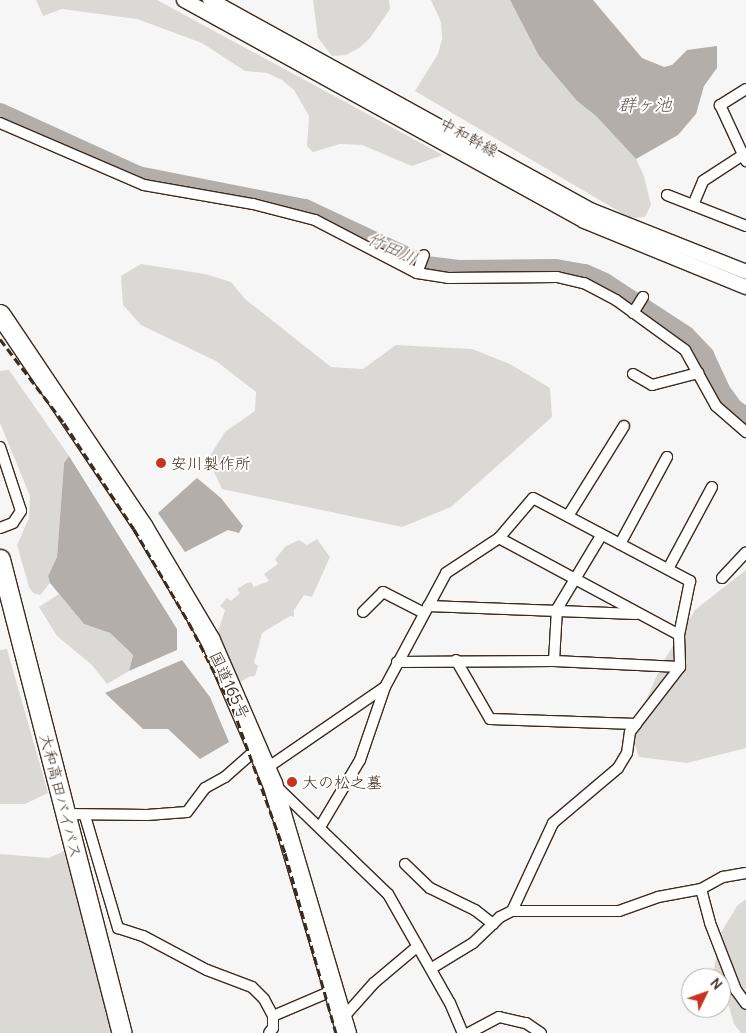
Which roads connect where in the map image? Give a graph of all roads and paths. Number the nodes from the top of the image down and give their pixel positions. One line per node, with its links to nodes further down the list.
1 (184, 0): 12 (main road, 中和幹線)
2 (210, 0): 10 (main road, 中和幹線)
3 (746, 89): 5 (street)
4 (0, 123): 11 (street)
5 (745, 156): 7 (street)
6 (667, 195): 7 (street)
7 (693, 205): 8 (street)
8 (746, 226)
9 (424, 255): 11 (street)
10 (746, 272)
11 (417, 273): 14 (street)
12 (746, 287)
13 (643, 297): 14 (street)
14 (633, 313): 18 (street)
15 (0, 314): 17 (highway, 国道165号)
16 (0, 323): 17 (highway, 国道165号)
17 (38, 372): 46 (highway, 国道165号)
18 (698, 372): 19 (street); 21 (street)
19 (634, 374)
20 (624, 426): 25 (street)
21 (746, 432)
22 (0, 447): 26 (street)
23 (667, 457): 29 (street)
24 (712, 487): 32 (street)
25 (568, 516): 27 (street); 28 (street)
26 (0, 528)
27 (602, 534): 29 (street); 34 (street)
28 (499, 538): 34 (street); 35 (street)
29 (620, 544): 32 (street)
30 (746, 552): 33 (street)
31 (0, 559): 48 (highway, 大和高田バイパス)
32 (668, 569): 39 (street)
33 (722, 578)
34 (575, 580): 36 (street); 38 (street)
35 (426, 610): 36 (street); 37 (street); 42 (street)
36 (557, 610): 38 (street); 41 (street)
37 (363, 612)
38 (636, 614): 39 (street)
39 (679, 634): 43 (street)
40 (456, 660): 41 (street); 42 (street); 45 (street)
41 (554, 661): 43 (street)
42 (397, 662): 44 (street)
43 (680, 667): 45 (street)
44 (385, 687): 47 (street); 50 (street)
45 (636, 724): 54 (street)
46 (259, 747): 47 (highway, 国道165号); 49 (street)
47 (269, 775): 50 (street); 58 (highway, 国道165号)
48 (66, 814): 49 (street); 62 (highway, 大和高田バイパス)
49 (85, 816): 60 (street)
50 (320, 826): 56 (street)
51 (405, 864): 55 (street)
52 (746, 873): 53 (street)
53 (701, 888): 54 (street); 59 (street)
54 (512, 911): 55 (street)
55 (493, 924): 57 (street)
56 (418, 946): 57 (street); 61 (street)
57 (432, 968): 64 (street)
58 (334, 990): 60 (street); 61 (highway, 国道165号)
59 (746, 1004)
60 (273, 1016): 63 (street)
61 (344, 1026)
62 (122, 1033)
63 (269, 1033)
64 (463, 1033)
65 (469, 1033): 66 (street)
66 (541, 1033)

